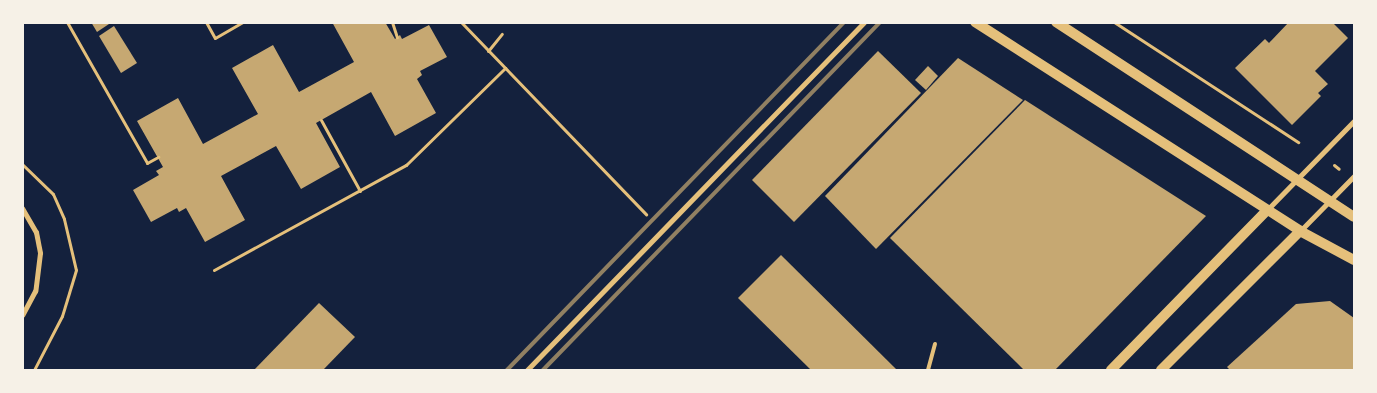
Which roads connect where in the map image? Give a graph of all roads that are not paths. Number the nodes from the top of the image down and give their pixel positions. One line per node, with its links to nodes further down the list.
1 (864, 22): 15 (street)
2 (975, 22): 9 (main road)
3 (1056, 22): 6 (main road)
4 (1354, 121): 6 (street)
5 (1354, 176): 7 (street)
6 (1297, 180): 7 (main road); 9 (street)
7 (1330, 201): 10 (main road); 11 (street)
8 (22, 208): 13 (street)
9 (1267, 210): 11 (main road); 17 (main road)
10 (1354, 217)
11 (1300, 231): 12 (main road); 18 (main road)
12 (1354, 260)
13 (22, 315)
14 (935, 344): 16 (lane)
15 (527, 370)
16 (928, 370)
17 (1111, 370)
18 (1161, 370)

